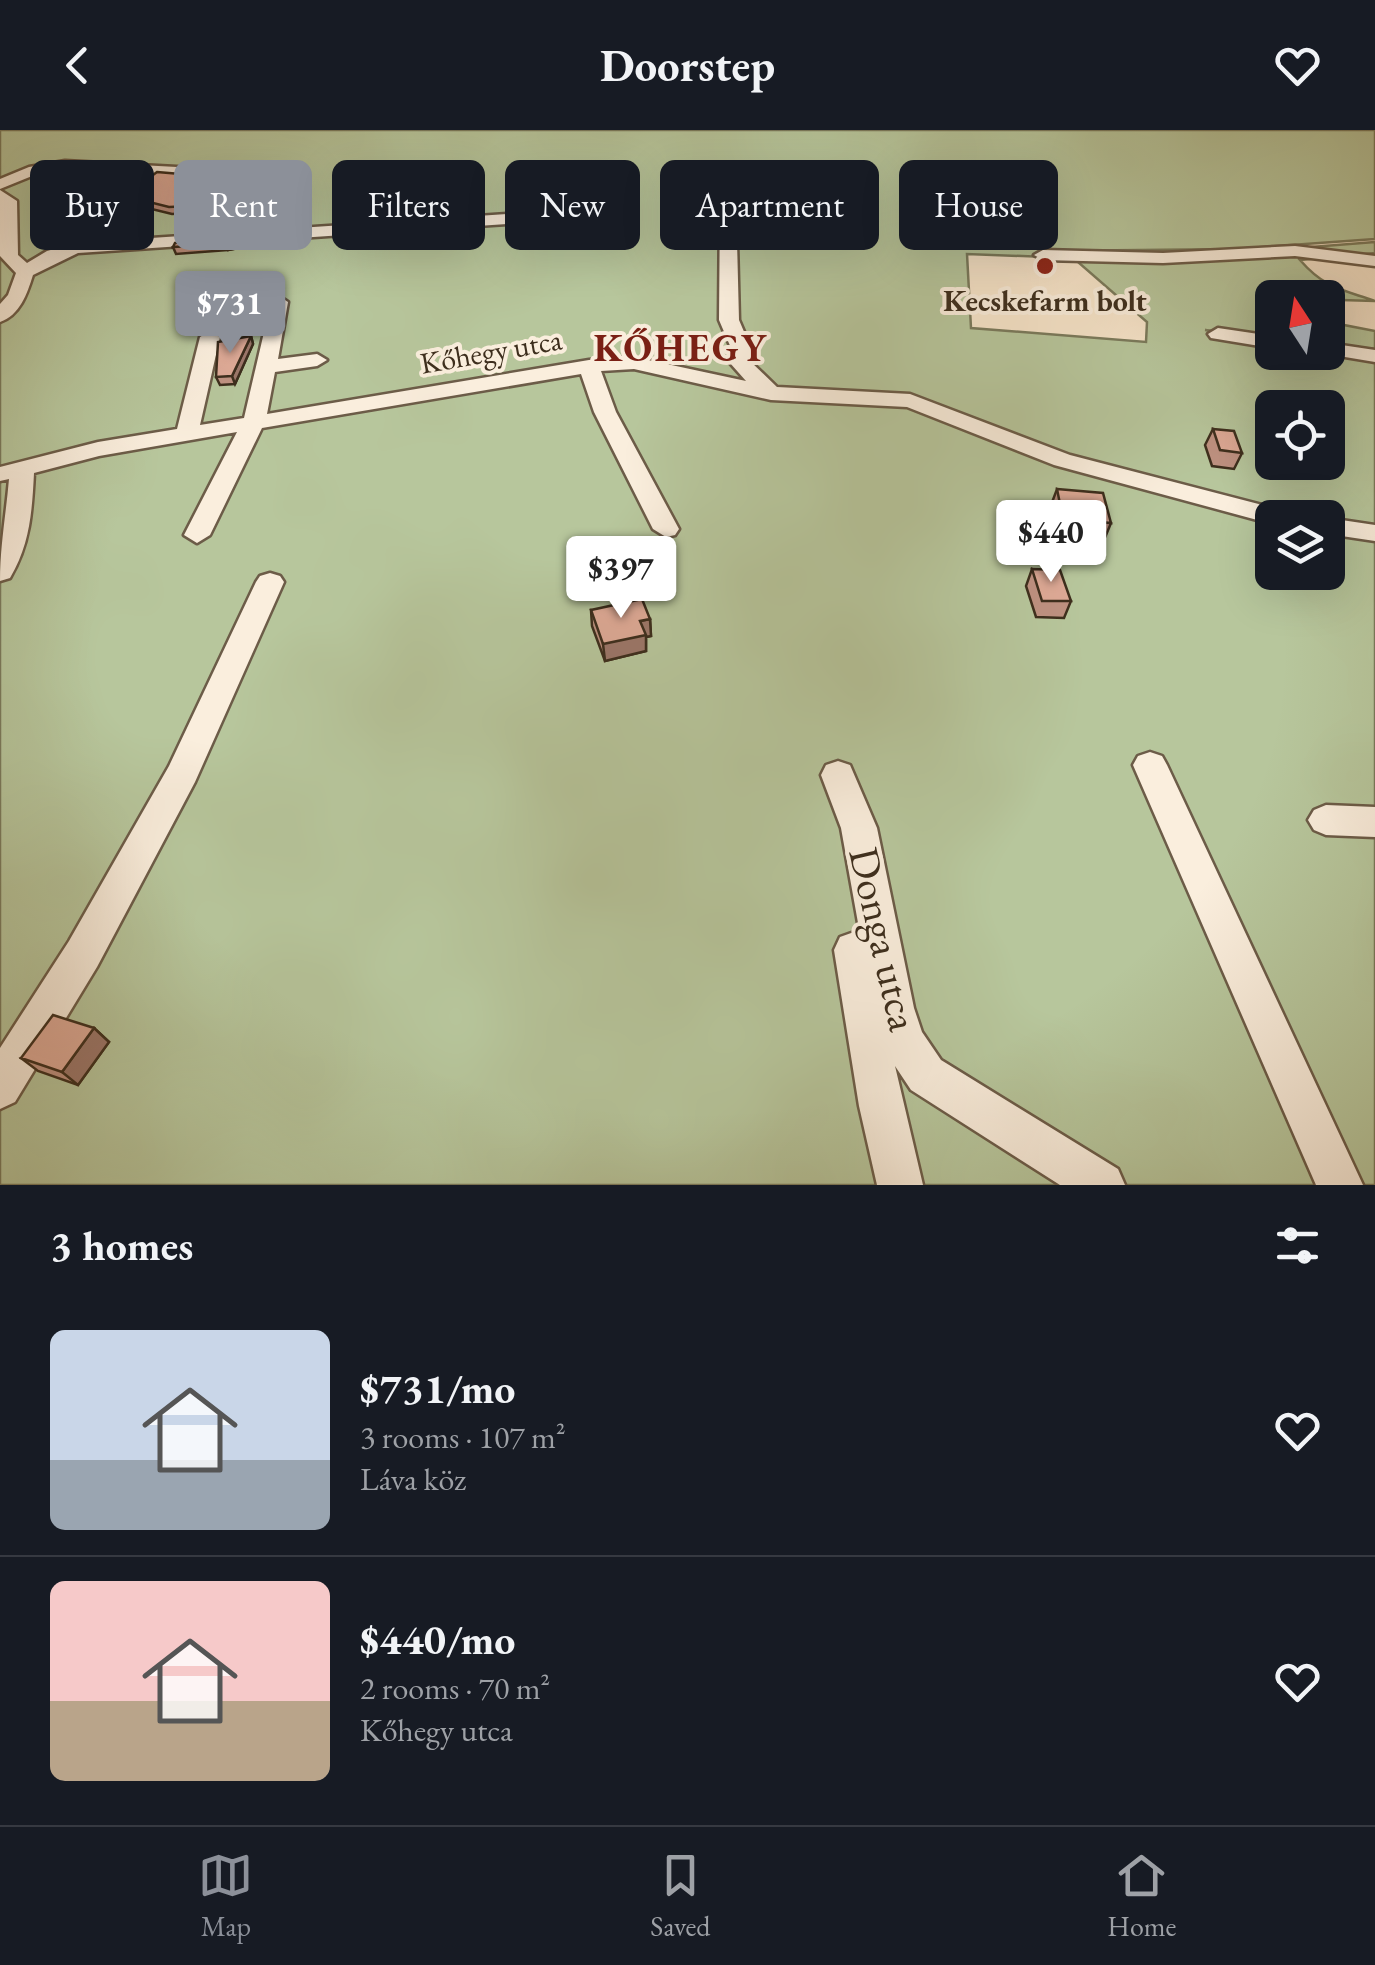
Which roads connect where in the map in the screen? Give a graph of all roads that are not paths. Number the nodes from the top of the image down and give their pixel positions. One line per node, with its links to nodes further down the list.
1 (174, 171): 2 (street)
2 (0, 184)
3 (0, 194): 8 (street)
4 (505, 219): 8 (street)
5 (729, 250): 19 (street)
6 (1043, 255): 7 (street)
7 (1375, 261)
8 (25, 272): 10 (street)
9 (279, 302): 18 (street)
10 (0, 316)
11 (1218, 334): 13 (street)
12 (210, 337): 21 (street)
13 (1255, 339)
14 (1345, 352): 15 (street)
15 (1375, 356)
16 (317, 360): 18 (street)
17 (589, 366): 19 (street, Kőhegy utca); 20 (street, Kőhegy utca); 24 (street)
18 (264, 367): 20 (street)
19 (772, 394): 23 (street, Kőhegy utca)
20 (254, 422): 21 (street, Kőhegy utca); 27 (street)
21 (187, 433): 22 (street, Kőhegy utca)
22 (7, 466): 28 (street)
23 (1255, 511)
24 (666, 529)
25 (1345, 529): 26 (street)
26 (1375, 533)
27 (197, 534)
28 (0, 572)
29 (270, 582): 36 (street)
30 (1150, 766): 39 (street)
31 (838, 776): 35 (street, Donga utca)
32 (1326, 820): 33 (street)
33 (1375, 822)
34 (854, 950): 35 (street)
35 (880, 1009): 37 (street); 38 (street, Donga utca)
36 (0, 1087)
37 (900, 1185)
38 (1102, 1185)
39 (1340, 1185)

